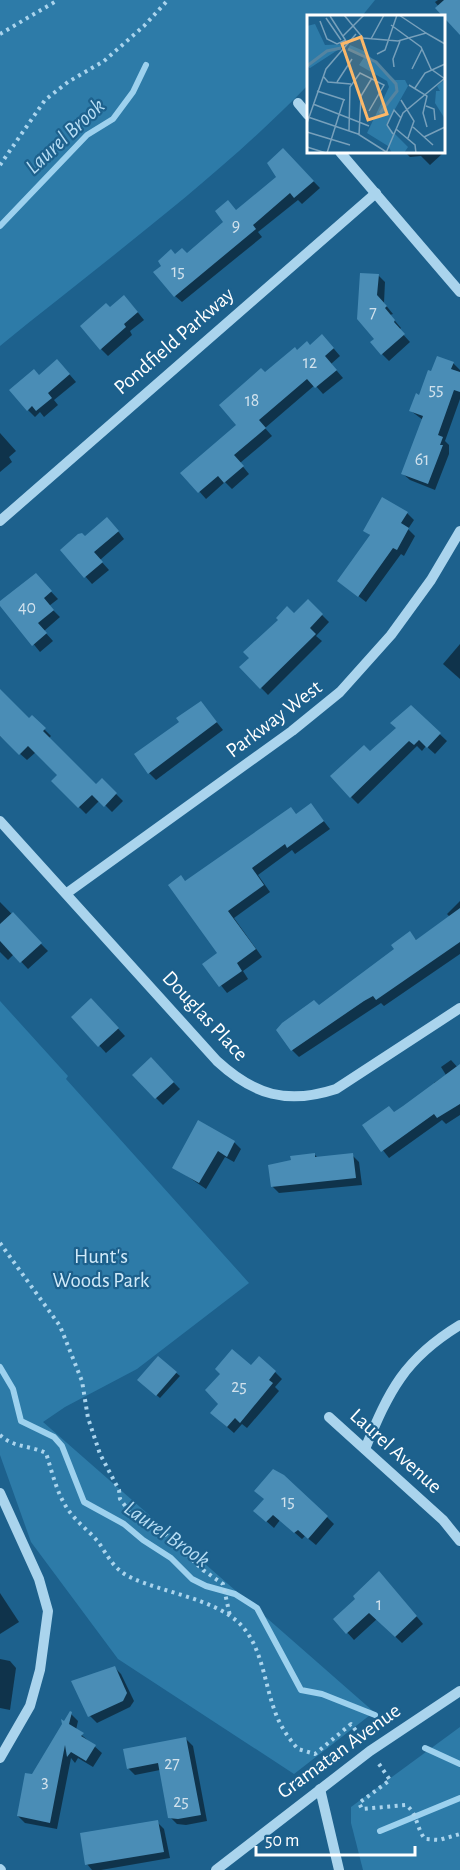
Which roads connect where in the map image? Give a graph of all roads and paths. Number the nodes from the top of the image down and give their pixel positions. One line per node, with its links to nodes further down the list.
1 (58, 0): 3 (path)
2 (168, 0): 7 (path)
3 (0, 34)
4 (298, 103): 5 (street)
5 (307, 113)
6 (341, 153): 8 (street)
7 (0, 165)
8 (376, 193): 9 (street); 10 (street, Pondfield Parkway)
9 (460, 292)
10 (0, 521)
11 (460, 531): 13 (street, Parkway West)
12 (0, 821): 13 (street, Douglas Place)
13 (67, 893): 14 (street, Douglas Place)
14 (460, 1008)
15 (0, 1243): 22 (path)
16 (460, 1325): 19 (street)
17 (329, 1417): 19 (street, Laurel Avenue)
18 (0, 1435): 22 (path)
19 (365, 1449): 21 (street, Laurel Avenue)
20 (0, 1493): 25 (street)
21 (460, 1541)
22 (230, 1616): 24 (path)
23 (460, 1691): 27 (street, Gramatan Avenue)
24 (360, 1736)
25 (0, 1758)
26 (383, 1770): 28 (path)
27 (320, 1789): 29 (street, Gramatan Avenue); 30 (street)
28 (460, 1834)
29 (216, 1870)
30 (339, 1870)

